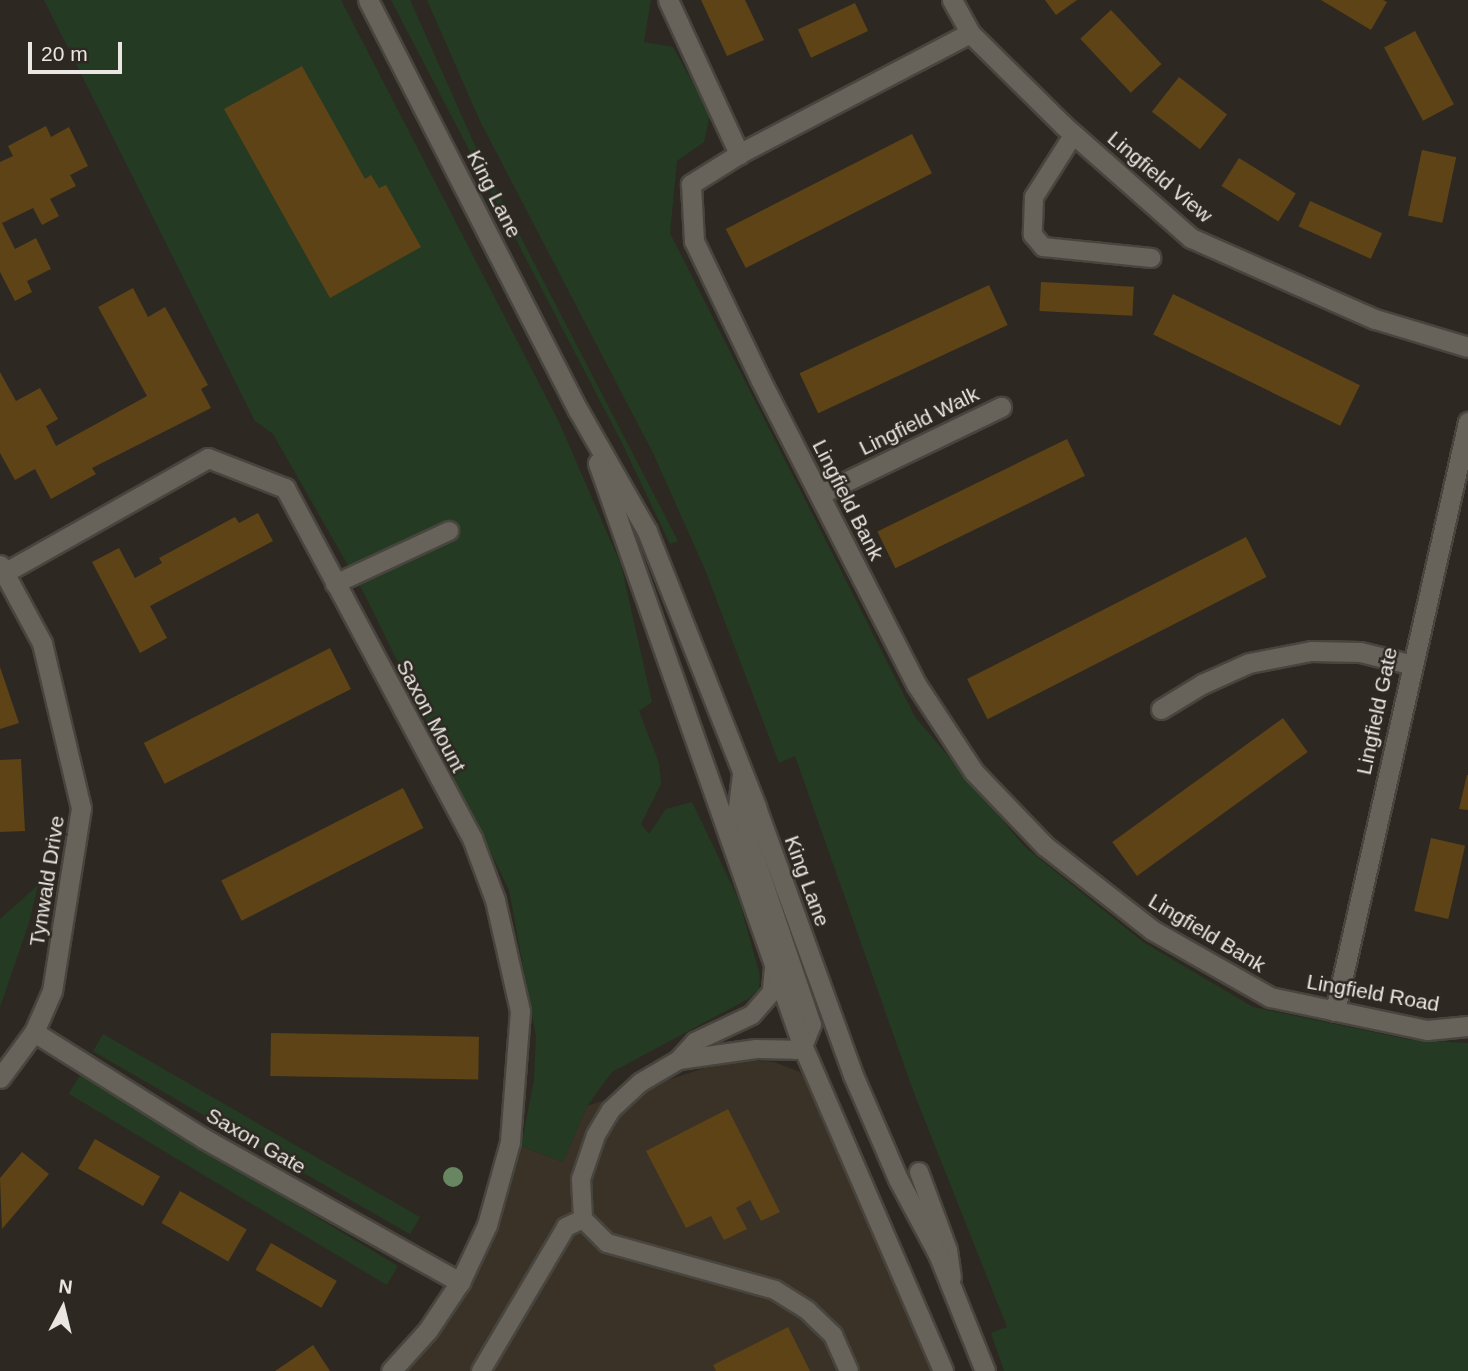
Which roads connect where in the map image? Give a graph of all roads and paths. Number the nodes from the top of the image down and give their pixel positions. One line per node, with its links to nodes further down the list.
1 (369, 0): 10 (street, King Lane)
2 (668, 0): 6 (street)
3 (952, 0): 4 (street, Lingfield View)
4 (970, 33): 5 (street, Lingfield View); 6 (street, Lingfield Bank)
5 (1073, 134): 7 (lane); 8 (street, Lingfield View)
6 (739, 153): 12 (street, Lingfield Bank)
7 (1151, 258)
8 (1468, 347)
9 (1001, 407): 12 (street, Lingfield Walk)
10 (578, 410): 18 (street, King Lane); 19 (street, King Lane)
11 (1468, 422): 16 (street, Lingfield Gate)
12 (820, 494): 20 (street, Lingfield Bank)
13 (449, 531): 15 (lane)
14 (2, 569): 15 (street, Saxon Mount); 23 (street, Tynwald Drive)
15 (335, 583): 29 (street, Saxon Mount)
16 (1410, 664): 17 (street); 21 (street, Lingfield Gate)
17 (1161, 709)
18 (742, 774): 24 (lane); 30 (street, King Lane)
19 (775, 964): 24 (street, King Lane); 25 (lane)
20 (1270, 997): 21 (street, Lingfield Road)
21 (1335, 1011): 22 (street, Lingfield Road)
22 (1468, 1026)
23 (34, 1032): 26 (street, Tynwald Drive); 29 (street, Saxon Gate)
24 (803, 1047): 25 (lane); 34 (street, King Lane)
25 (679, 1060): 28 (lane)
26 (0, 1078)
27 (919, 1172): 30 (lane)
28 (583, 1219): 32 (lane); 33 (lane)
29 (460, 1282): 31 (street, Saxon Mount)
30 (957, 1307): 35 (street, King Lane)
31 (391, 1371)
32 (481, 1371)
33 (849, 1371)
34 (943, 1371)
35 (985, 1371)

